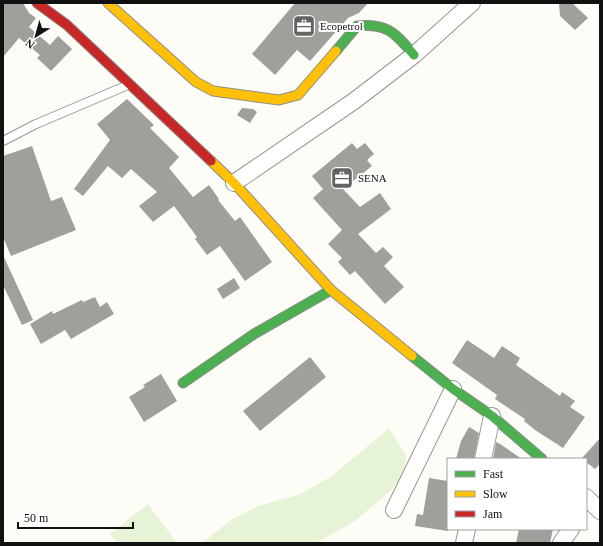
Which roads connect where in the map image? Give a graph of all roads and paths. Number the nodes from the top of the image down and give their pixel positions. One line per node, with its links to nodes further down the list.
1 (37, 3): 5 (street)
2 (57, 3): 5 (street)
3 (108, 3): 6 (street)
4 (472, 3): 6 (street)
5 (67, 25): 7 (street)
6 (414, 54): 9 (street)
7 (130, 84): 8 (lane); 9 (street)
8 (3, 141)
9 (234, 183): 10 (street)
10 (331, 290): 11 (street); 12 (street)
11 (183, 383)
12 (453, 389): 13 (street); 16 (street)
13 (492, 416): 14 (street); 15 (street)
14 (482, 458)
15 (541, 458)
16 (394, 510)
17 (467, 530): 19 (street)
18 (571, 530): 20 (street)
19 (464, 543)
20 (562, 543)

